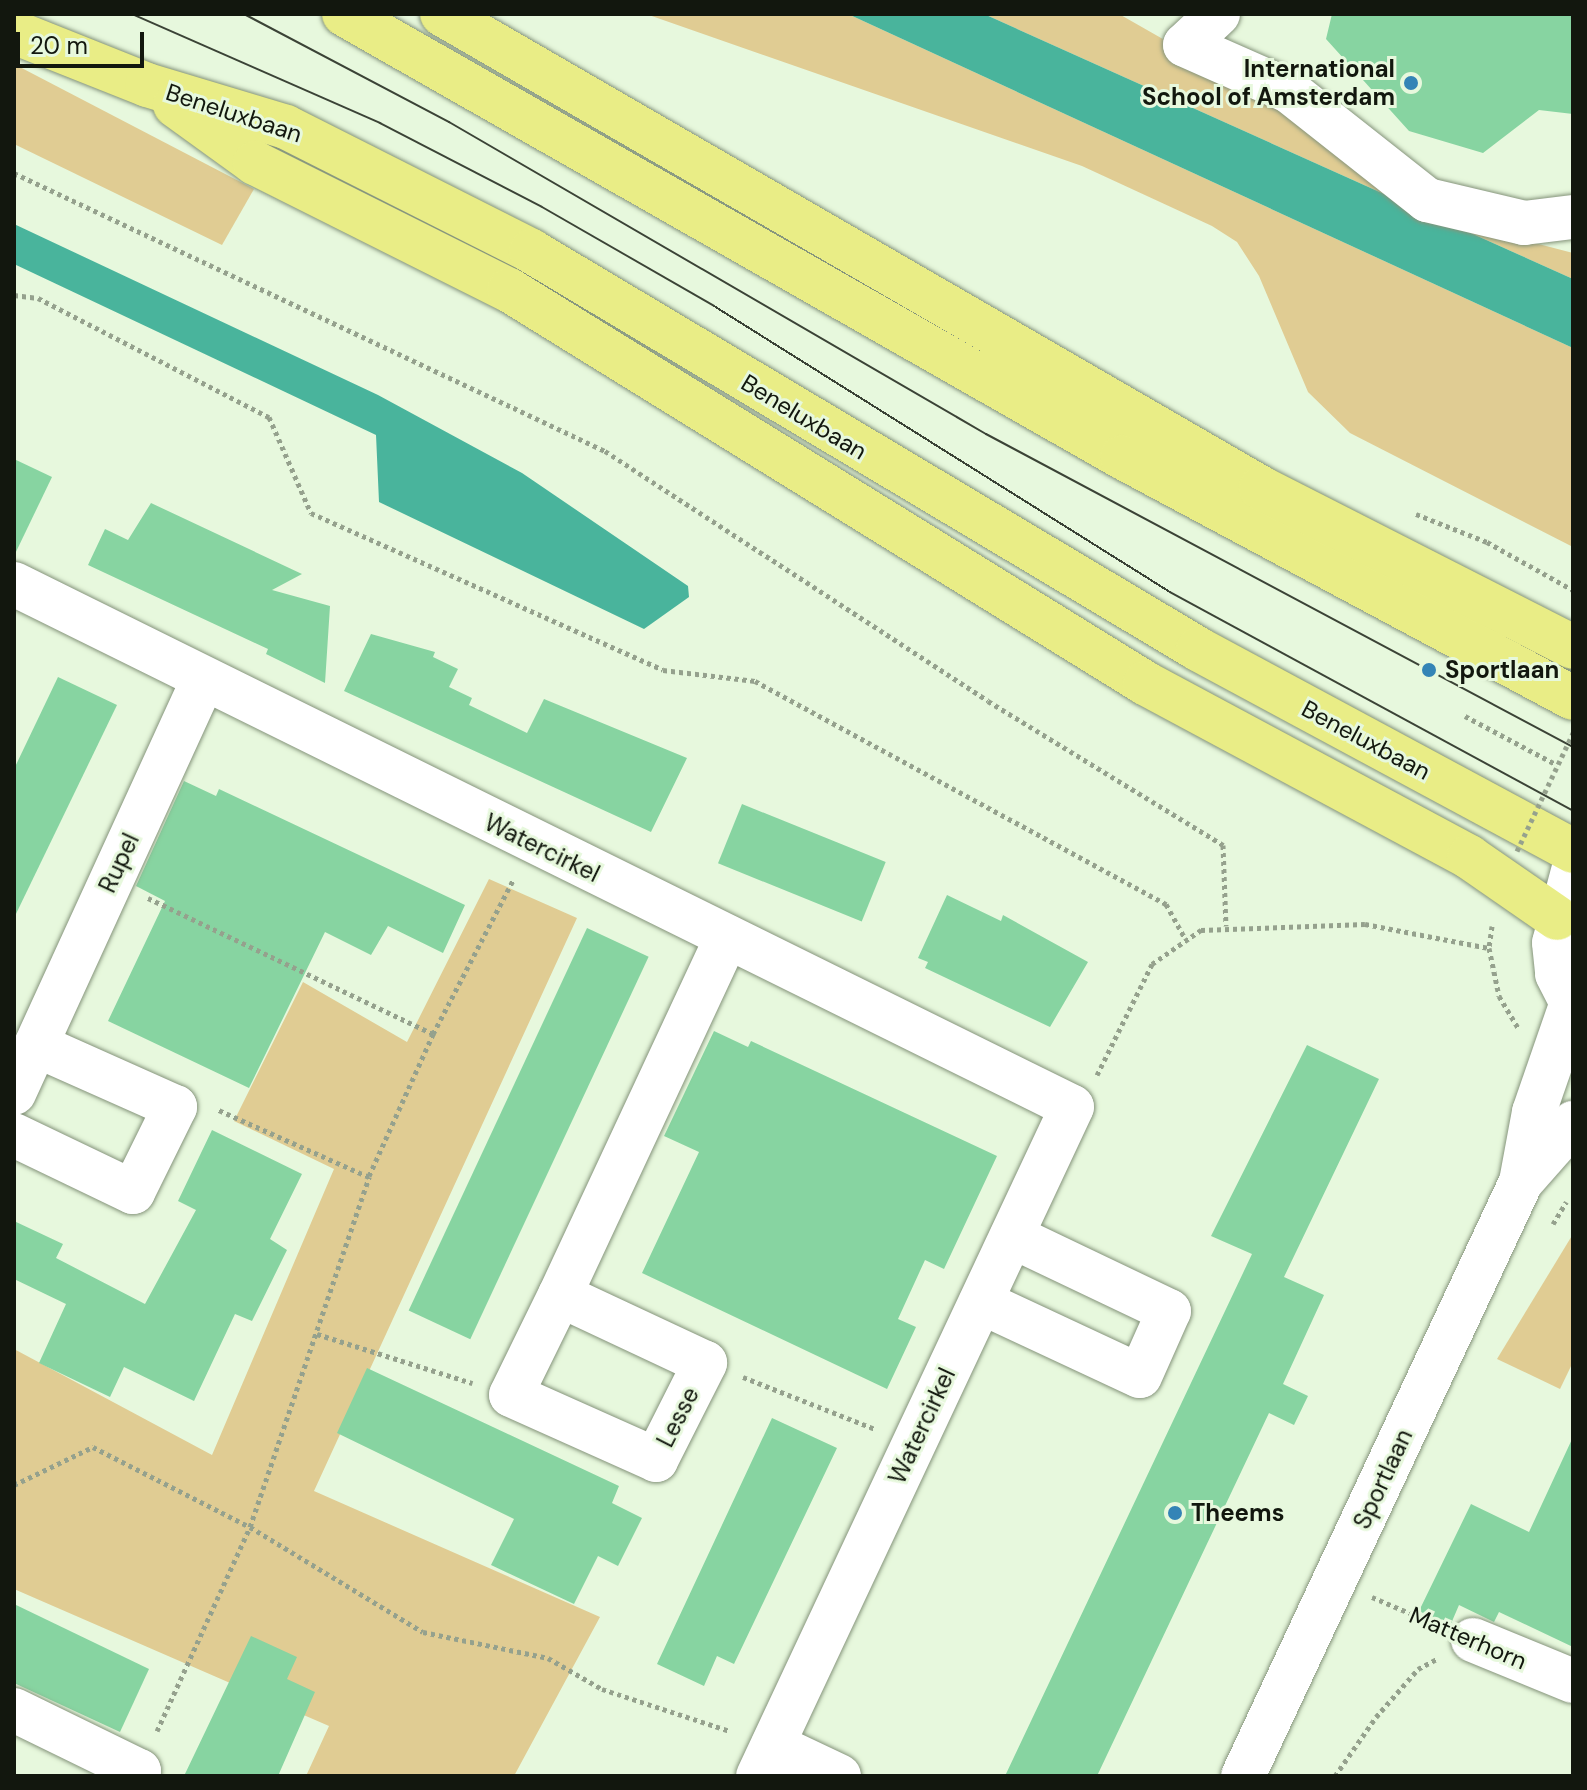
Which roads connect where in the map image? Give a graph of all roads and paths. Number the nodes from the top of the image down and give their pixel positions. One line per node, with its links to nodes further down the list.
1 (344, 14): 12 (main road)
2 (442, 14): 10 (main road)
3 (1218, 14): 7 (street)
4 (14, 32): 5 (main road, Beneluxbaan)
5 (147, 85): 18 (main road, Beneluxbaan); 18 (main road)
6 (14, 173): 20 (path)
7 (1573, 217)
8 (14, 295): 21 (path)
9 (14, 584): 11 (street, Watercirkel)
10 (1573, 647)
11 (202, 682): 16 (street, Watercirkel); 19 (street, Rupel)
12 (1573, 698)
13 (1465, 716): 15 (path)
14 (1573, 733): 15 (path, bridge)
15 (1557, 765): 17 (path, bridge)
16 (532, 843): 22 (street, Watercirkel); 24 (path)
17 (1517, 851)
18 (1568, 880): 23 (street)
19 (111, 881): 24 (path); 26 (street, Rupel)
20 (1226, 926): 21 (path); 25 (path)
21 (1184, 936): 29 (path)
22 (727, 937): 29 (street, Watercirkel); 35 (street)
23 (1572, 1005): 33 (street, Sportlaan)
24 (433, 1034): 32 (path)
25 (1530, 1041)
26 (36, 1045): 27 (street, Rupel); 28 (street)
27 (14, 1093)
28 (175, 1107): 31 (street); 32 (path)
29 (1072, 1107): 34 (street, Watercirkel)
30 (1573, 1123): 33 (street, Sportlaan)
31 (14, 1135)
32 (369, 1177): 37 (path)
33 (1521, 1182): 50 (street, Sportlaan)
34 (1012, 1236): 36 (street, Watercirkel); 36 (street)
35 (560, 1295): 38 (street, Lesse); 39 (street)
36 (981, 1302): 40 (street, Watercirkel)
37 (317, 1334): 39 (path); 42 (path)
38 (705, 1363): 39 (street, Lesse); 40 (path)
39 (511, 1395)
40 (913, 1444): 47 (street, Watercirkel)
41 (14, 1485): 42 (path)
42 (250, 1527): 47 (path); 48 (path)
43 (1364, 1594): 44 (path, Matterhorn)
44 (1473, 1640): 45 (street, Matterhorn); 51 (path)
45 (1573, 1681)
46 (14, 1710): 48 (street)
47 (765, 1760): 49 (street)
48 (138, 1773)
49 (839, 1776)
50 (1243, 1776)
51 (1335, 1776)

